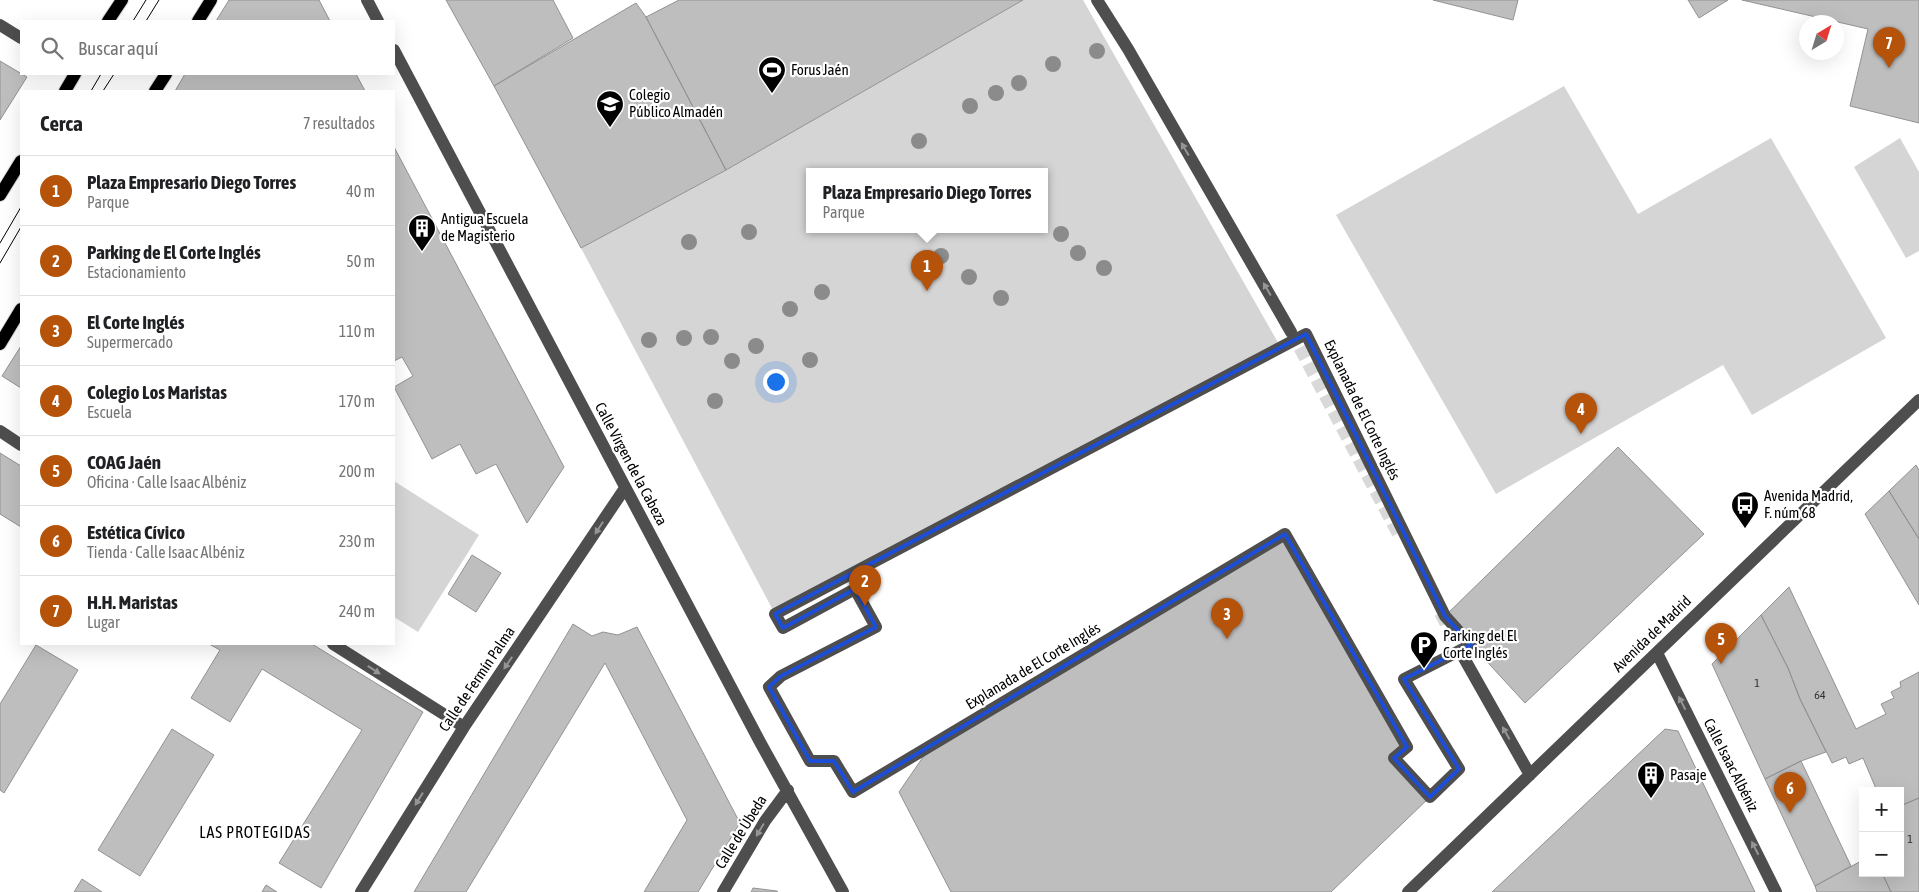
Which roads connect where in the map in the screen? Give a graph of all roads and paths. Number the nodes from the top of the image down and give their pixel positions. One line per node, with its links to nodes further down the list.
1 (122, 0): 5 (main road)
2 (211, 0): 6 (main road)
3 (367, 0): 7 (street)
4 (1097, 0): 18 (street, one-way to 4)
5 (109, 20)
6 (199, 20)
7 (377, 20)
8 (0, 25): 9 (street)
9 (20, 37)
10 (395, 52): 23 (street, Calle Virgen de la Cabeza)
11 (75, 75): 13 (main road)
12 (165, 75): 14 (main road)
13 (66, 90)
14 (156, 90)
15 (20, 163): 16 (main road)
16 (0, 195)
17 (20, 312): 19 (main road)
18 (1291, 332)
19 (0, 344)
20 (1919, 400): 26 (street, Avenida de Madrid)
21 (0, 431): 22 (street)
22 (20, 444)
23 (626, 488): 27 (street, Calle de Fermín Palma, one-way to 27); 29 (street, Calle Virgen de la Cabeza)
24 (335, 645): 27 (street, one-way to 27)
25 (1460, 651): 25 (street, Explanada de El Corte Inglés); 28 (street, one-way to 25)
26 (1657, 653): 28 (street, Avenida de Madrid); 34 (street, Calle Isaac Albéniz, one-way to 26)
27 (464, 727): 30 (street, Calle de Fermín Palma, one-way to 30)
28 (1530, 775): 33 (street, Avenida de Madrid)
29 (788, 790): 31 (street, Calle de Úbeda, one-way to 31); 32 (street, Calle Virgen de la Cabeza)
30 (361, 892)
31 (722, 892)
32 (842, 892)
33 (1408, 892)
34 (1776, 892)

